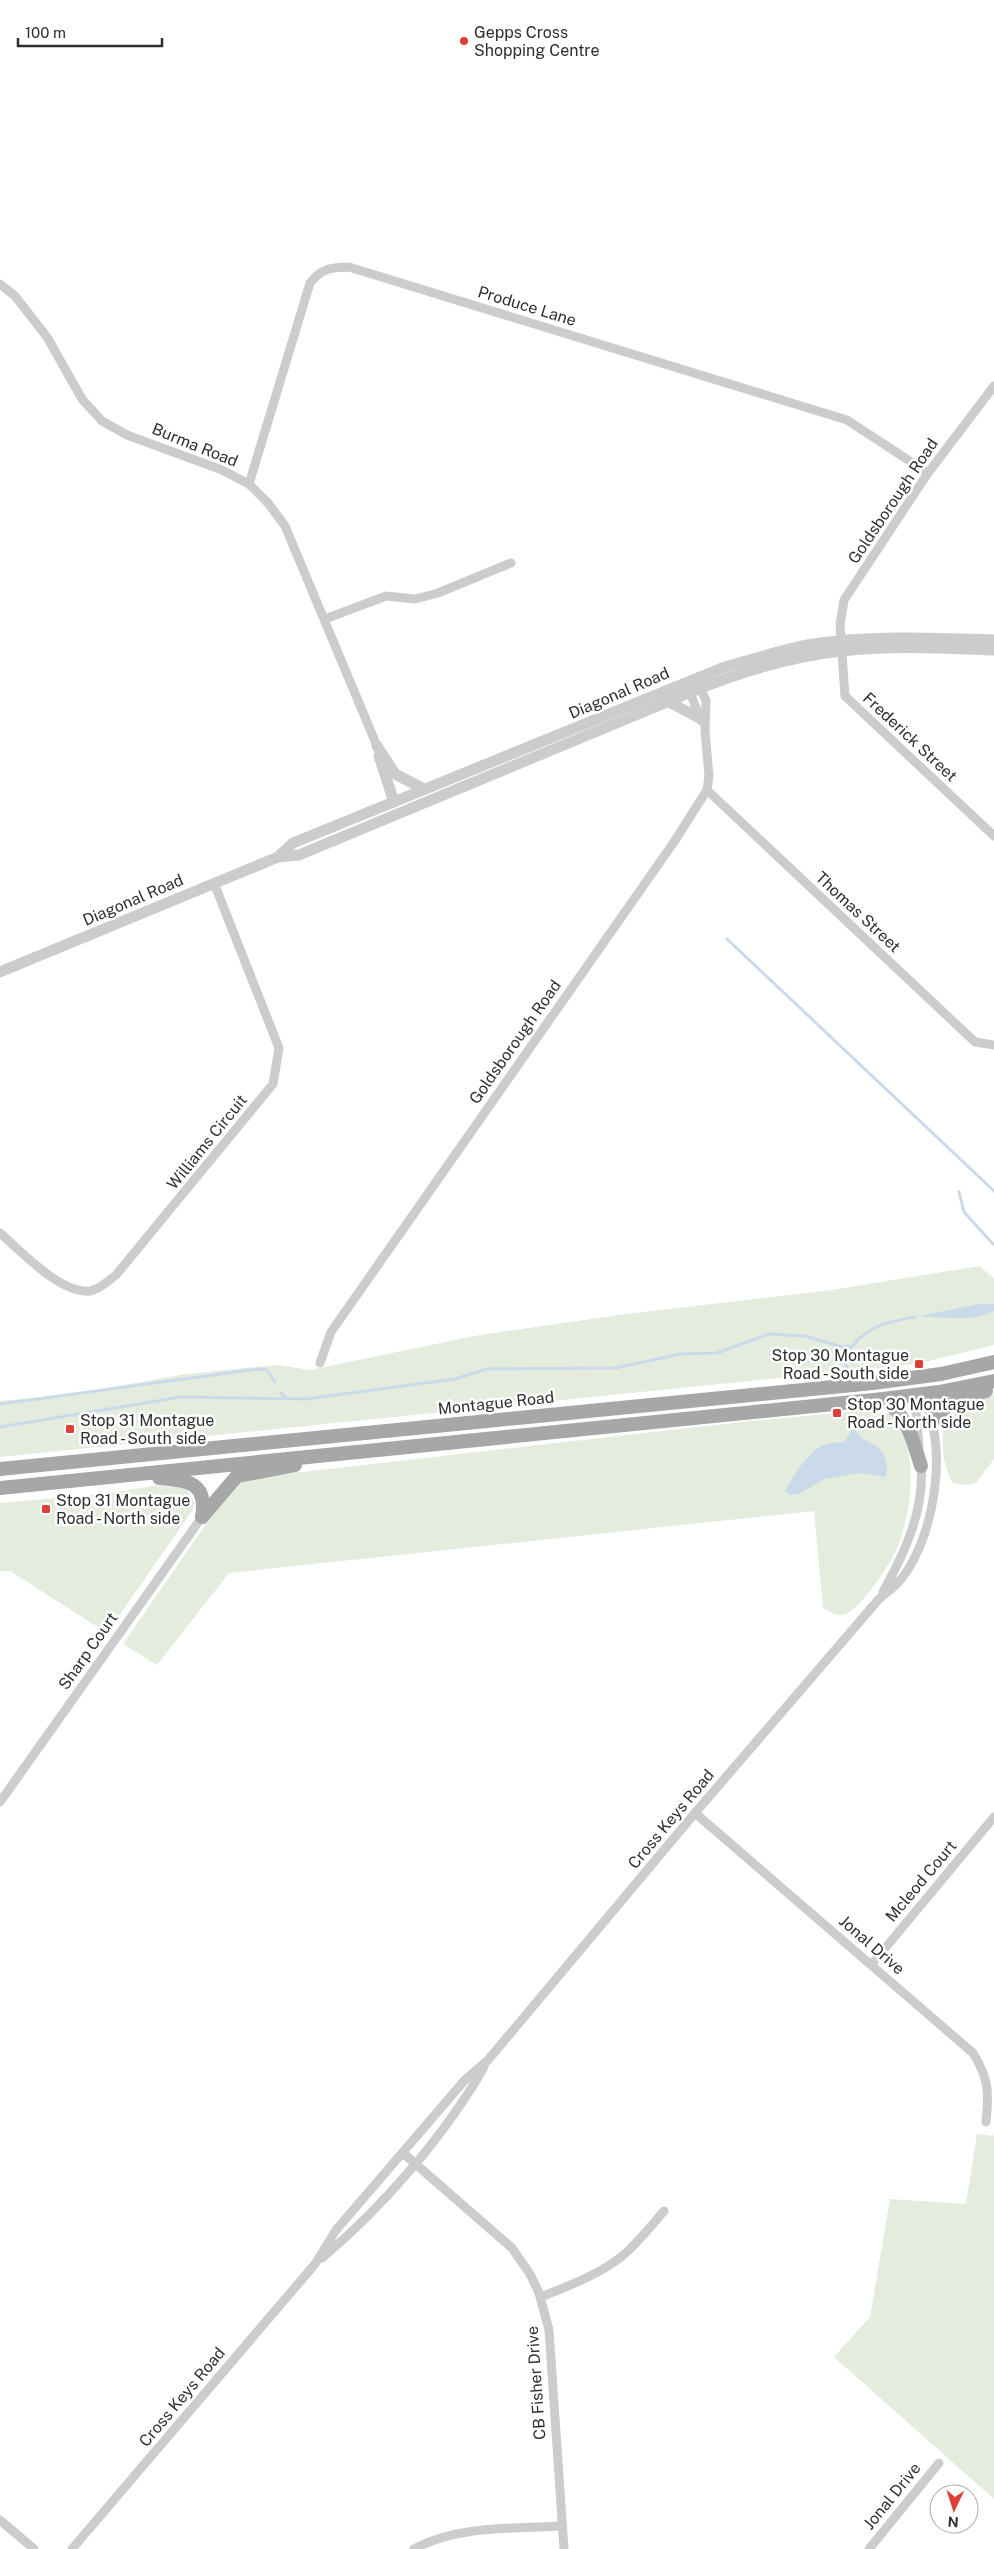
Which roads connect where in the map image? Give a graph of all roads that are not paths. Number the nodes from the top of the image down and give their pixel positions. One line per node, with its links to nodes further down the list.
1 (0, 284): 4 (street, Burma Road)
2 (993, 388): 3 (street, Goldsborough Road)
3 (928, 473): 4 (street, Produce Lane); 8 (street, Goldsborough Road)
4 (249, 484): 6 (street, Burma Road)
5 (510, 563): 6 (street)
6 (325, 619): 14 (street, Burma Road)
7 (994, 640): 8 (street, Diagonal Road)
8 (843, 646): 9 (street, Diagonal Road); 10 (street, Diagonal Road); 19 (street, Frederick Street)
9 (994, 650)
10 (694, 685): 11 (street, Diagonal Road); 12 (street); 13 (street); 15 (street, Diagonal Road)
11 (667, 702): 12 (street); 18 (street, Diagonal Road)
12 (700, 719): 13 (street)
13 (705, 731): 16 (street)
14 (377, 746): 15 (street); 17 (street)
15 (424, 789): 17 (street, Diagonal Road)
16 (707, 790): 23 (street, Thomas Street); 26 (street, Goldsborough Road)
17 (394, 802): 18 (street); 20 (street, Diagonal Road)
18 (425, 803): 20 (street, Diagonal Road)
19 (994, 836)
20 (278, 857): 21 (street, Diagonal Road)
21 (214, 883): 22 (street, Diagonal Road); 24 (street, Williams Circuit)
22 (0, 972)
23 (994, 1045)
24 (0, 1233)
25 (994, 1362): 27 (main road, Montague Road)
26 (320, 1363)
27 (974, 1368): 29 (main road, Montague Road); 31 (main road)
28 (994, 1381): 31 (main road)
29 (817, 1388): 31 (main road); 36 (main road, Montague Road)
30 (994, 1389): 33 (main road)
31 (922, 1394): 32 (main road); 33 (street, Cross Keys Road); 35 (street, Cross Keys Road)
32 (883, 1399): 34 (main road); 35 (main road)
33 (932, 1422): 40 (street, Cross Keys Road)
34 (334, 1454): 37 (main road); 39 (main road)
35 (921, 1466): 40 (street, Cross Keys Road)
36 (0, 1469)
37 (123, 1476): 38 (main road); 39 (main road)
38 (0, 1488)
39 (202, 1517): 41 (street, Sharp Court)
40 (879, 1599): 42 (street, Cross Keys Road)
41 (0, 1802)
42 (695, 1813): 44 (street, Jonal Drive); 45 (street, Cross Keys Road)
43 (994, 1817): 44 (street, Mcleod Court)
44 (872, 1964): 46 (street, Jonal Drive)
45 (488, 2060): 47 (street, Cross Keys Road); 48 (street, Cross Keys Road)
46 (986, 2122)
47 (403, 2153): 48 (street, CB Fisher Drive); 50 (street, Cross Keys Road)
48 (414, 2163): 50 (street, Cross Keys Road); 51 (street, CB Fisher Drive)
49 (664, 2212): 51 (street)
50 (315, 2264): 56 (street, Cross Keys Road)
51 (540, 2297): 54 (street, CB Fisher Drive)
52 (939, 2463): 59 (street, Jonal Drive)
53 (0, 2520): 55 (street)
54 (561, 2526): 57 (street); 58 (street, CB Fisher Drive)
55 (34, 2549)
56 (72, 2549)
57 (414, 2549)
58 (564, 2549)
59 (869, 2549)

